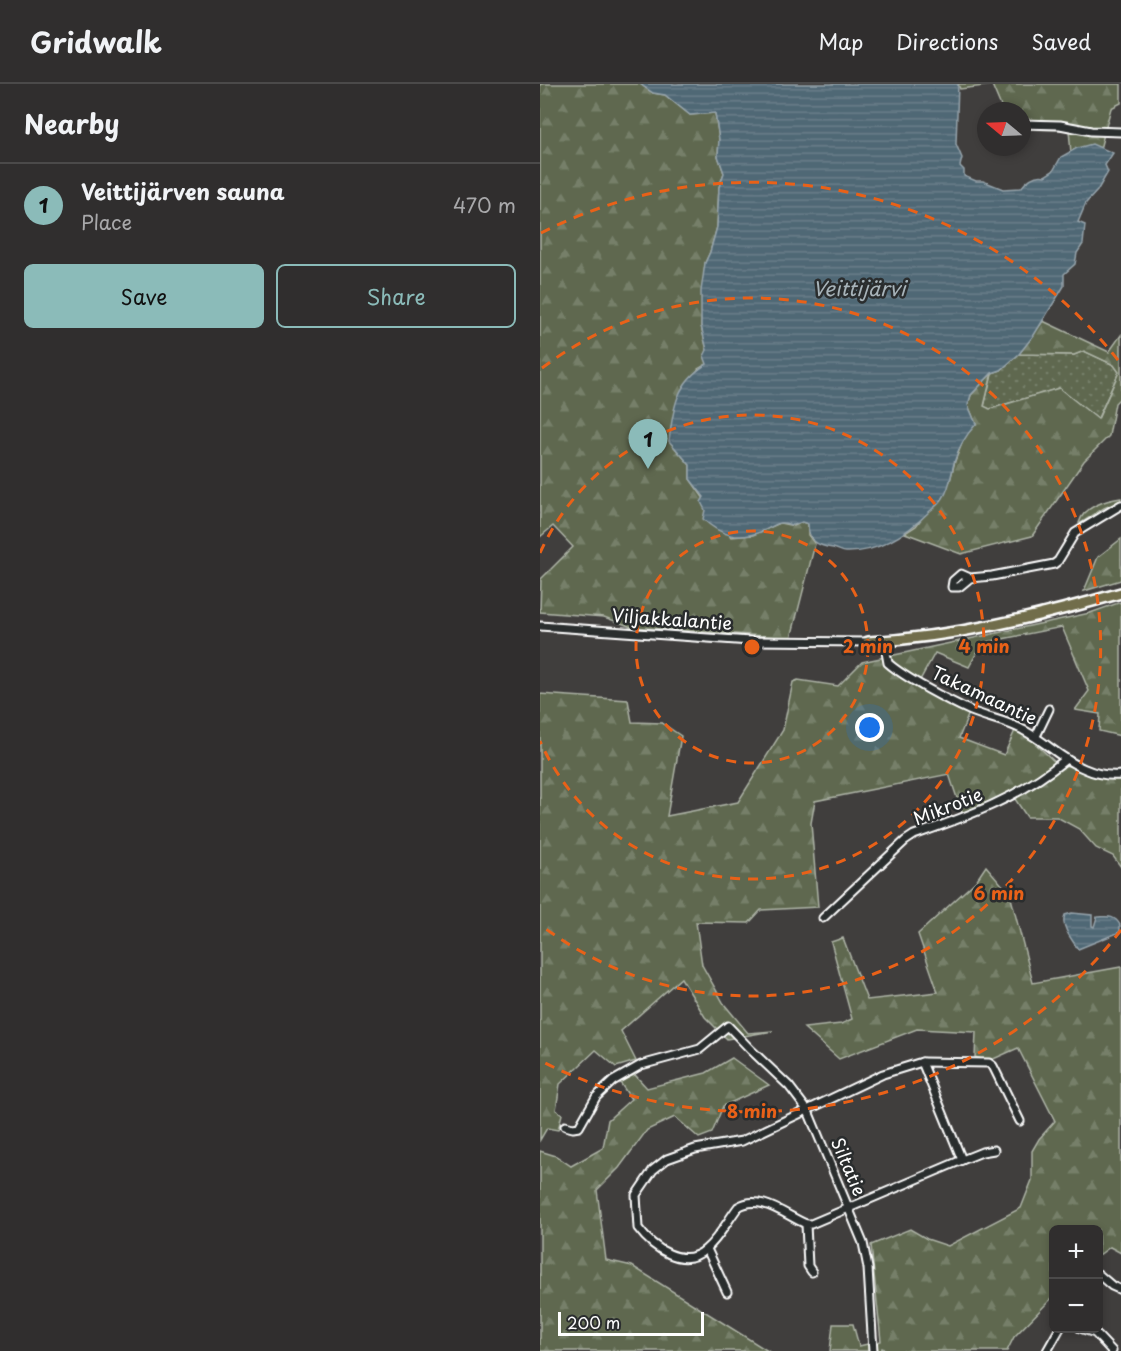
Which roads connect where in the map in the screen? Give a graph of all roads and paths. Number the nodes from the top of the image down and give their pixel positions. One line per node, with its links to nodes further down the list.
1 (1031, 124): 2 (street)
2 (1121, 132)
3 (1121, 505): 4 (street)
4 (970, 578)
5 (1121, 593): 7 (main road, Viljakkalantie)
6 (540, 626): 8 (street, Viljakkalantie)
7 (884, 641): 8 (main road, Viljakkalantie); 10 (street, Takamaantie)
8 (868, 642)
9 (1048, 710): 10 (street)
10 (1036, 736): 11 (street, Takamaantie)
11 (1066, 759): 12 (street, Takamaantie); 13 (street, Mikrotie)
12 (1121, 775)
13 (823, 918)
14 (922, 1062): 15 (street); 16 (street); 19 (street)
15 (808, 1111): 17 (street, Siltatie); 20 (street, Siltatie); 22 (street)
16 (1020, 1122)
17 (565, 1125)
18 (994, 1150): 19 (street)
19 (962, 1160): 20 (street)
20 (849, 1208): 21 (street); 29 (street, Siltatie)
21 (806, 1224): 22 (street); 23 (street)
22 (707, 1249): 26 (street)
23 (812, 1272)
24 (1103, 1278): 25 (street)
25 (1121, 1290)
26 (727, 1292)
27 (1058, 1333): 30 (street)
28 (1095, 1333): 31 (street)
29 (873, 1351)
30 (1047, 1351)
31 (1112, 1351)

